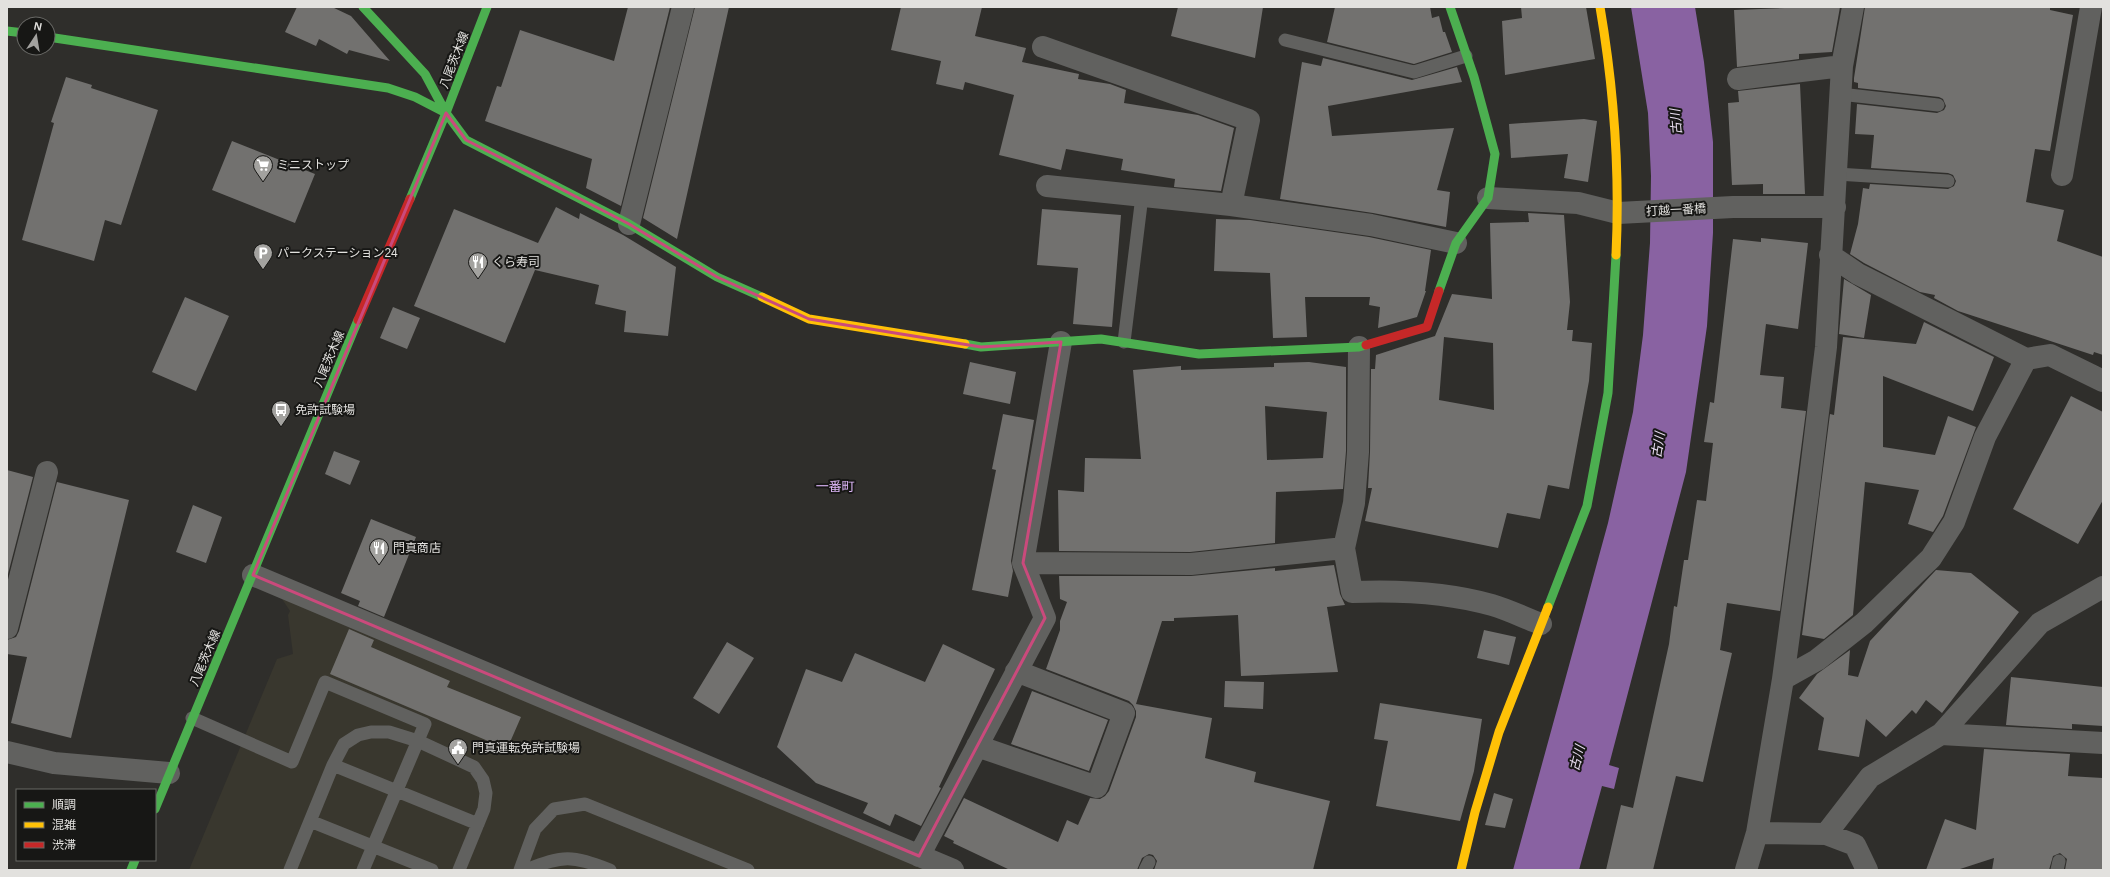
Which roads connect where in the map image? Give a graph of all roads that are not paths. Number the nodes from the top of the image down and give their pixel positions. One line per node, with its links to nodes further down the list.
1 (362, 7): 16 (street)
2 (487, 7): 16 (street, 八尾茨木線)
3 (683, 7): 26 (street)
4 (1450, 7): 11 (street)
5 (1600, 7): 25 (street)
6 (1853, 7): 12 (street)
7 (2091, 7): 18 (street)
8 (56, 38): 16 (street)
9 (1284, 40): 11 (lane)
10 (1043, 47): 23 (street)
11 (1466, 56): 22 (street)
12 (1842, 66): 13 (street); 14 (street)
13 (1738, 79)
14 (1840, 94): 15 (lane); 17 (street)
15 (1938, 105)
16 (446, 112): 26 (street); 37 (street, 八尾茨木線)
17 (1837, 174): 19 (lane); 24 (street)
18 (2062, 175)
19 (1948, 181)
20 (1047, 186): 21 (street)
21 (1142, 196): 23 (street); 30 (lane)
22 (1488, 198): 25 (street, 打越一番橋); 27 (street)
23 (1231, 205): 27 (street)
24 (1835, 207): 25 (street, 打越一番橋); 28 (street)
25 (1618, 212): 39 (street)
26 (629, 224): 29 (street)
27 (1456, 243): 31 (street)
28 (1830, 256): 32 (street); 42 (street)
29 (1061, 342): 30 (street); 36 (street)
30 (1124, 342): 31 (street)
31 (1359, 347): 35 (street)
32 (2026, 359): 33 (street); 42 (street)
33 (2103, 381)
34 (47, 472): 40 (street)
35 (1344, 548): 36 (street); 39 (street)
36 (1023, 563): 41 (street)
37 (253, 575): 43 (street, 八尾茨木線); 58 (street)
38 (2103, 587): 44 (street)
39 (1541, 624): 69 (street)
40 (7, 628)
41 (1016, 671): 47 (street); 47 (street)
42 (1782, 679): 55 (street)
43 (192, 718): 45 (lane); 50 (street, 八尾茨木線)
44 (1941, 734): 46 (street); 56 (street)
45 (418, 742): 49 (lane); 51 (lane); 54 (lane)
46 (2103, 743)
47 (977, 746): 58 (street)
48 (7, 752): 50 (street)
49 (334, 765): 51 (lane); 53 (lane)
50 (169, 773): 52 (street, 八尾茨木線)
51 (397, 791): 54 (lane); 57 (lane)
52 (156, 806)
53 (310, 821): 57 (lane); 60 (lane)
54 (478, 824): 63 (lane)
55 (1757, 833): 56 (street); 70 (street)
56 (1826, 834): 71 (street)
57 (373, 846): 61 (lane); 62 (lane)
58 (919, 856): 68 (street)
59 (595, 868): 65 (lane); 66 (lane)
60 (290, 870)
61 (363, 870)
62 (432, 870)
63 (459, 870)
64 (520, 870): 67 (lane)
65 (526, 870)
66 (610, 870)
67 (748, 870)
68 (952, 870)
69 (1461, 870)
70 (1746, 870)
71 (1867, 870)

